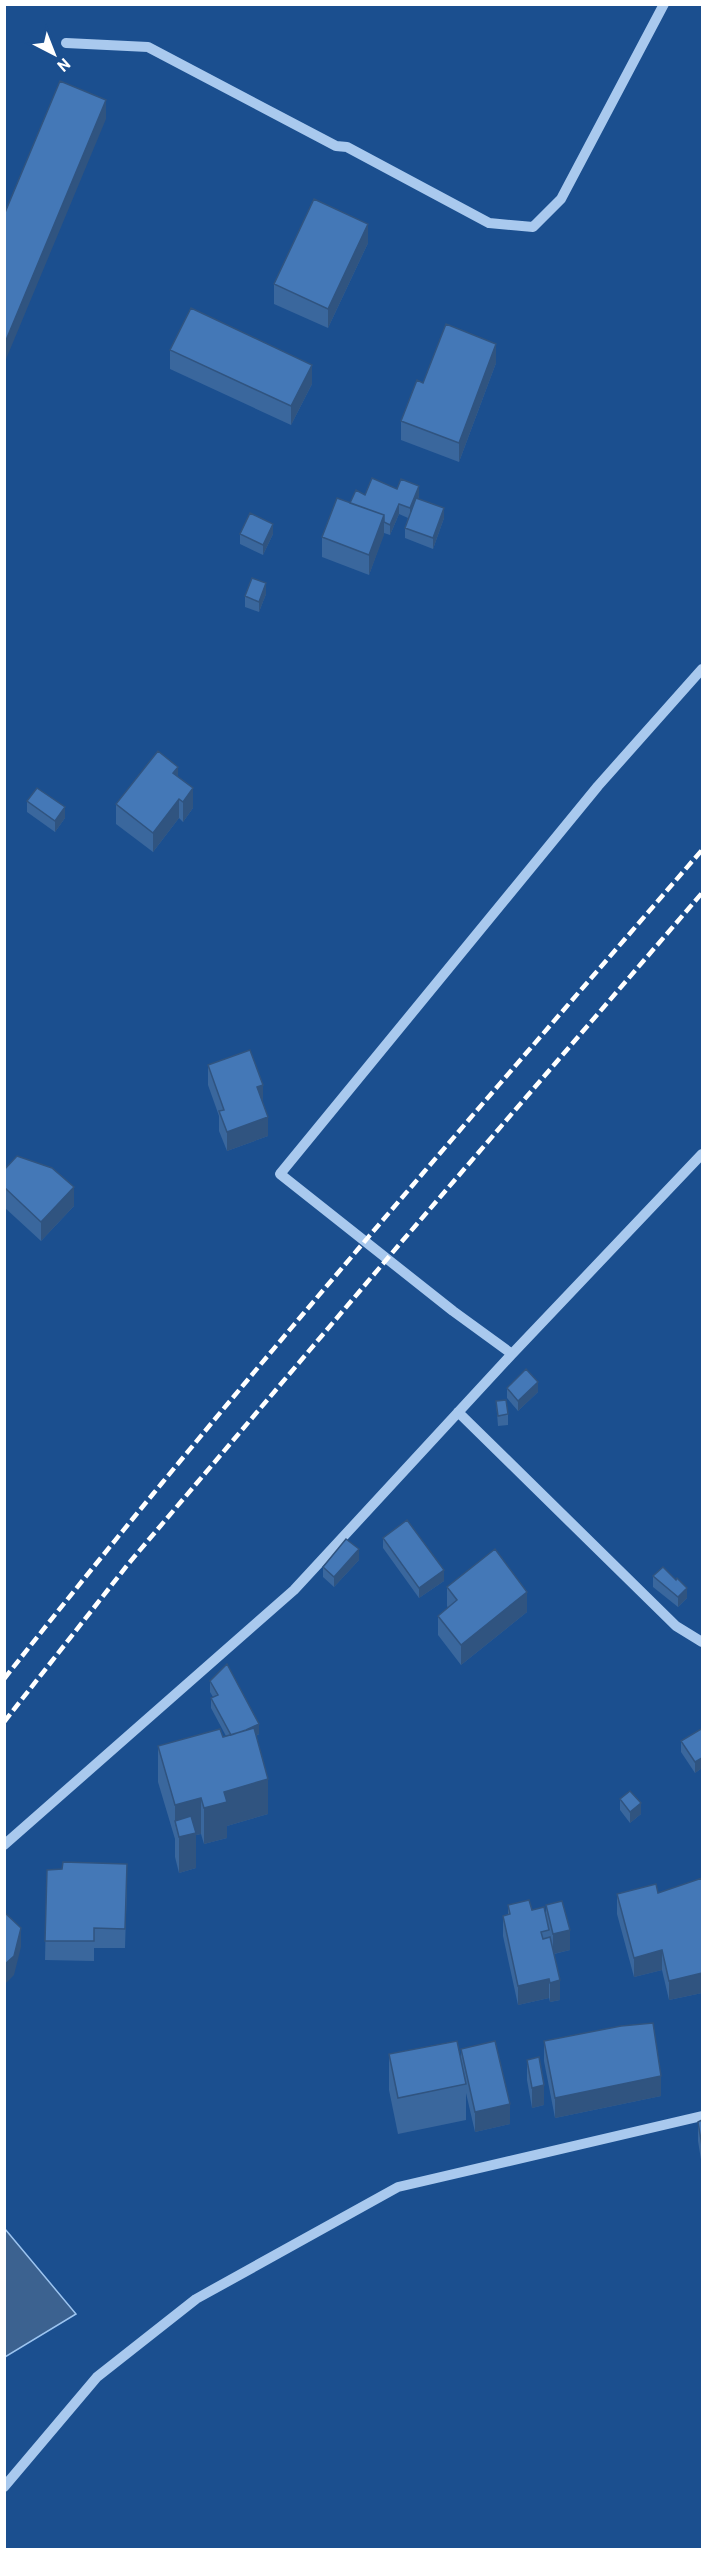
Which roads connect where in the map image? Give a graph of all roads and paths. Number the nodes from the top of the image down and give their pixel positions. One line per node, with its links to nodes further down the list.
1 (664, 4): 2 (street)
2 (66, 43)
3 (702, 669): 5 (street)
4 (702, 1154): 5 (street)
5 (512, 1354): 6 (street)
6 (458, 1412): 7 (street); 8 (street)
7 (702, 1642)
8 (4, 1845)
9 (702, 2116): 10 (street)
10 (4, 2487)

